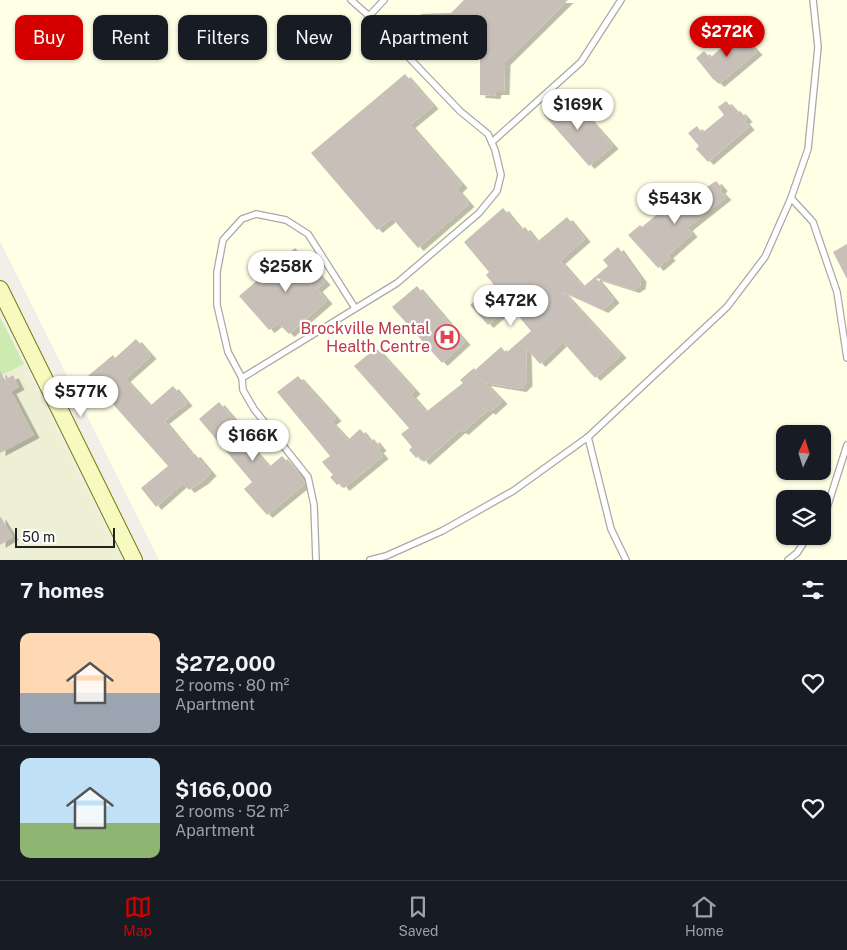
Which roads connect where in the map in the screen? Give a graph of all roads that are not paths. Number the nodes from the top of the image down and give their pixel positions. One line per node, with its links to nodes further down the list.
1 (351, 0): 5 (lane)
2 (384, 0): 6 (lane)
3 (621, 0): 8 (lane)
4 (813, 0): 9 (lane)
5 (368, 15)
6 (370, 15)
7 (411, 60): 8 (lane)
8 (492, 142): 11 (lane)
9 (791, 198): 12 (lane); 14 (lane)
10 (0, 289): 18 (street)
11 (355, 308): 13 (lane); 13 (lane)
12 (847, 358)
13 (242, 378): 19 (lane)
14 (588, 437): 20 (lane); 21 (lane)
15 (847, 445): 16 (lane)
16 (831, 495)
17 (802, 545): 22 (lane)
18 (134, 560)
19 (316, 560)
20 (370, 560)
21 (626, 560)
22 (788, 560)

